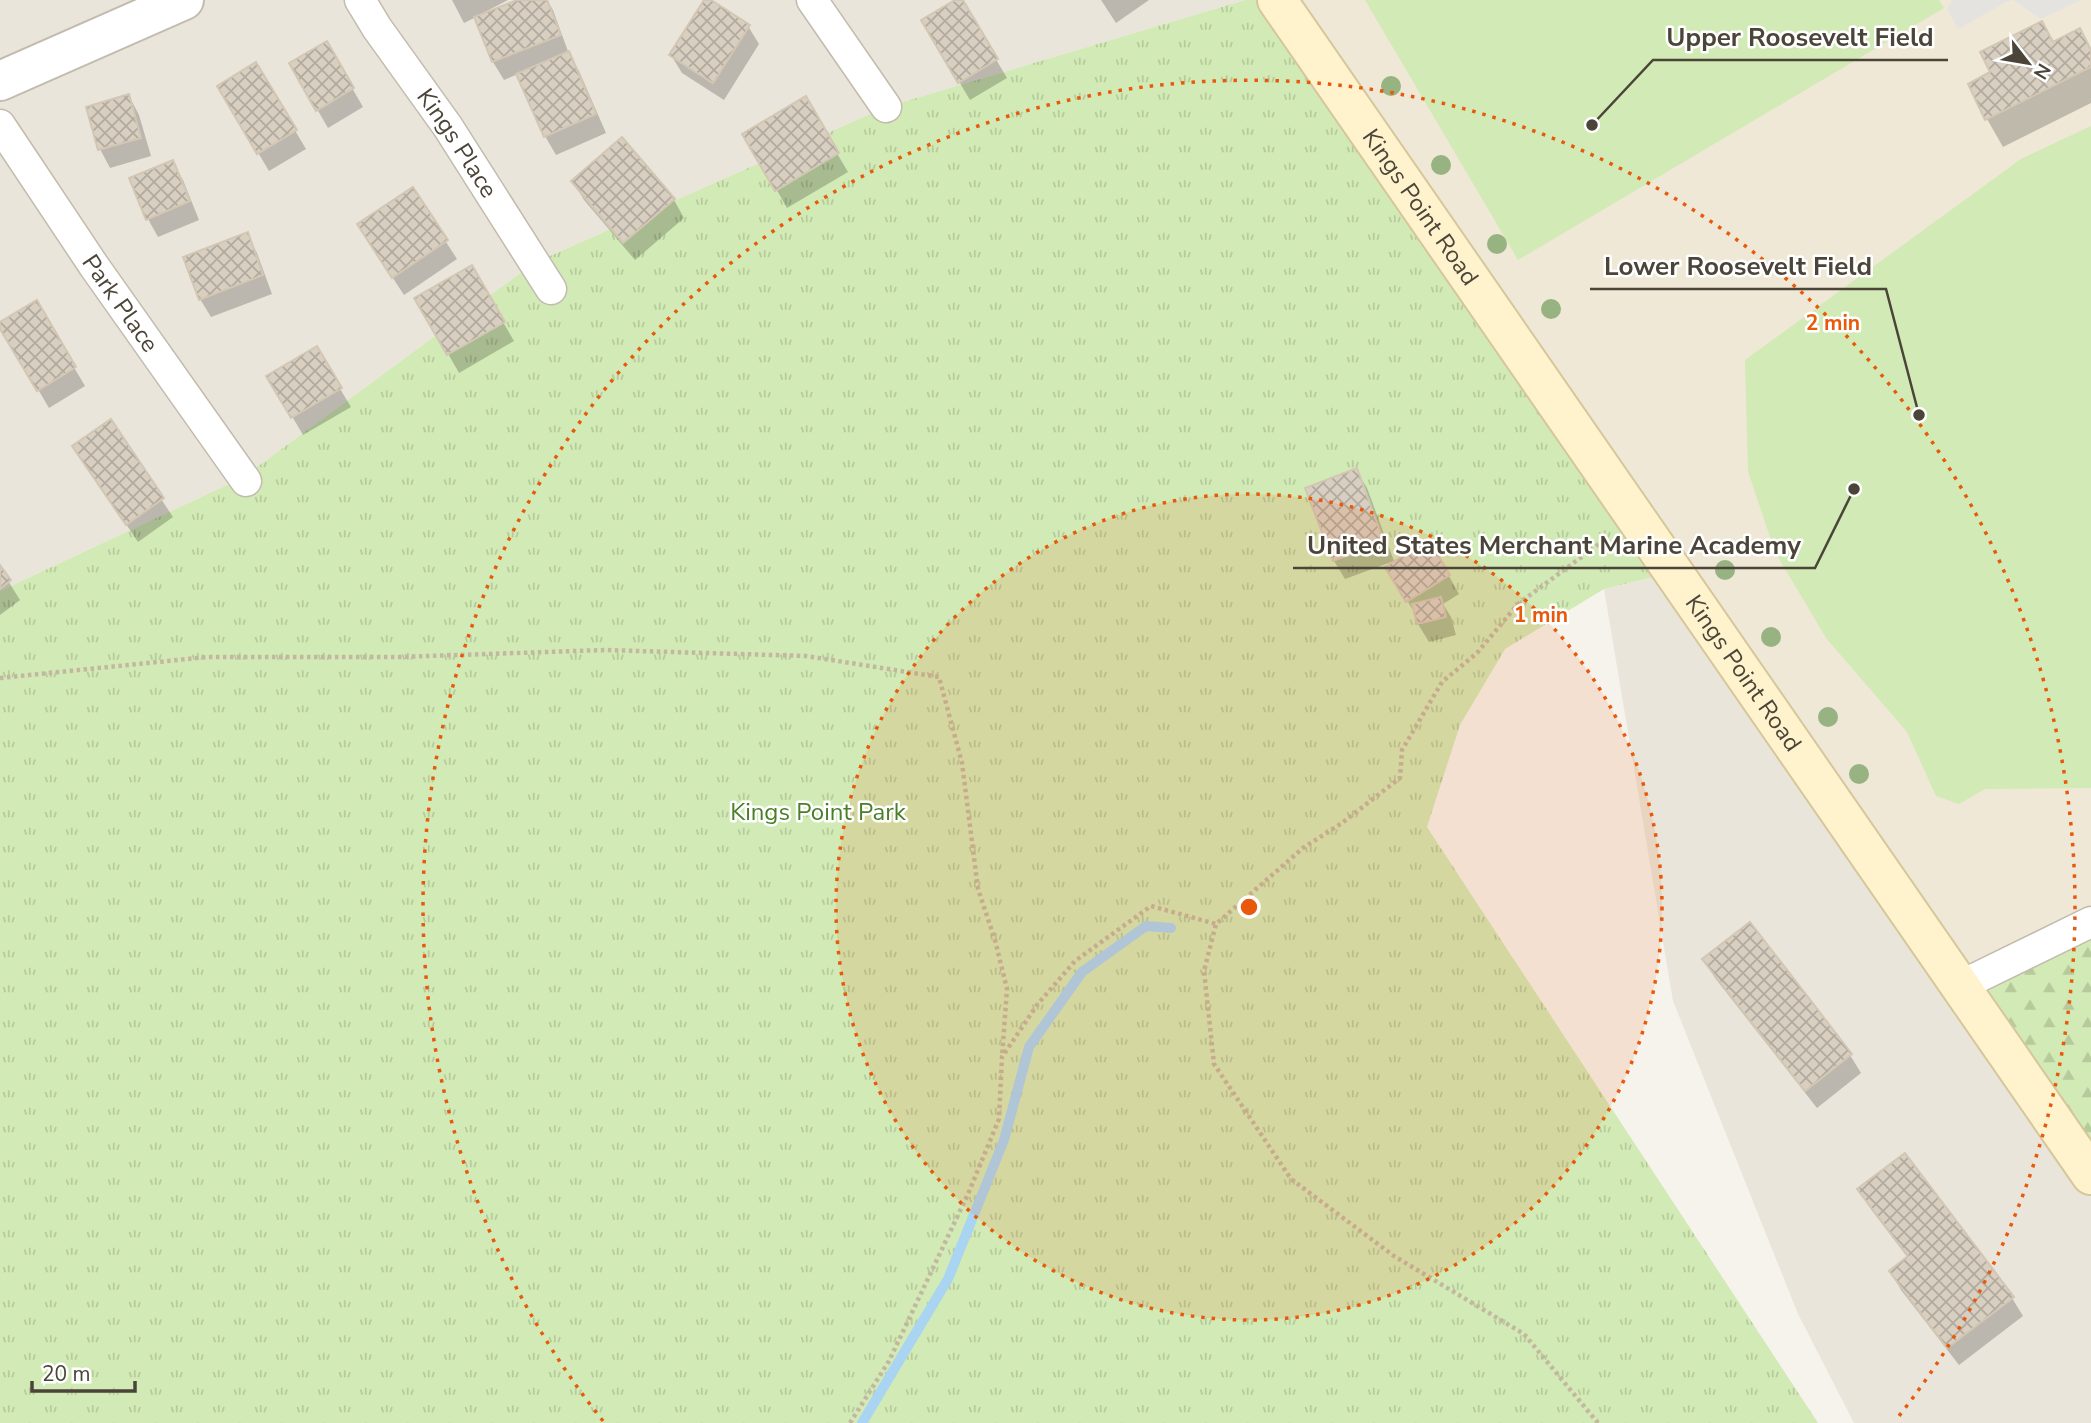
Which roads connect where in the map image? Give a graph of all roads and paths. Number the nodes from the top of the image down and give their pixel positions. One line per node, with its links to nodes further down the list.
1 (184, 0): 5 (street)
2 (360, 0): 8 (street, Kings Place)
3 (812, 0): 6 (street)
4 (1277, 0): 10 (main road, Kings Point Road)
5 (0, 81)
6 (886, 107)
7 (0, 125): 9 (street, Park Place)
8 (551, 289)
9 (246, 481)
10 (1636, 516): 13 (path); 14 (main road, Kings Point Road)
11 (0, 678): 15 (path)
12 (2091, 922): 14 (street)
13 (1216, 924): 15 (path); 18 (path)
14 (1960, 986): 16 (main road, Kings Point Road)
15 (1002, 1057): 17 (path)
16 (2091, 1175)
17 (850, 1423)
18 (1598, 1423)

